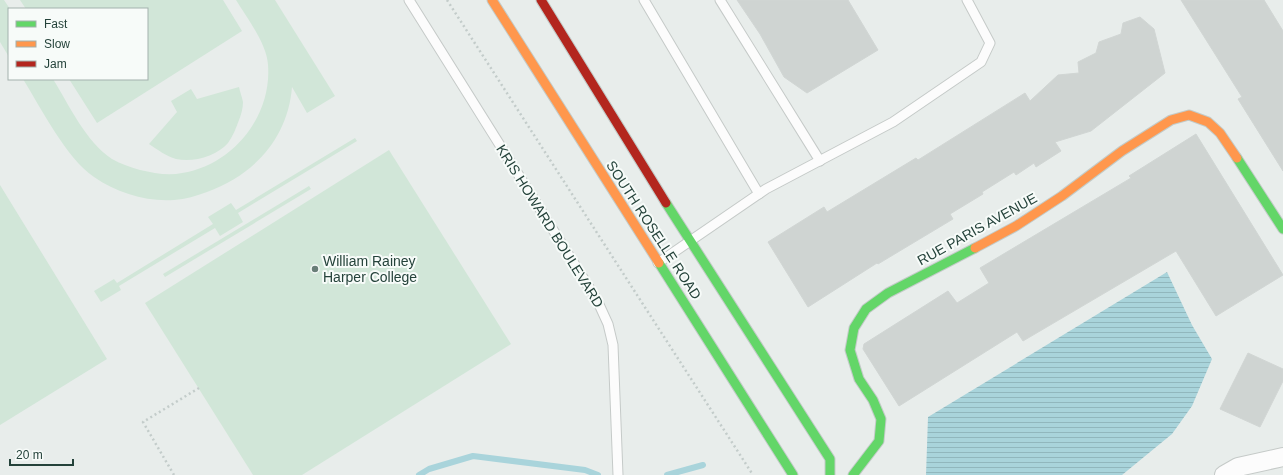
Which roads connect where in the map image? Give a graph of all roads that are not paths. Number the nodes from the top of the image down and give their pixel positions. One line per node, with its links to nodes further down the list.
1 (410, 0): 13 (lane, KRIS HOWARD BOULEVARD)
2 (492, 0): 11 (main road, SOUTH ROSELLE ROAD)
3 (541, 0): 10 (main road, SOUTH ROSELLE ROAD)
4 (644, 0): 8 (lane)
5 (720, 0): 7 (lane)
6 (966, 0): 7 (lane)
7 (820, 161): 8 (lane)
8 (759, 194): 10 (lane)
9 (1283, 229): 16 (main road, RUE PARIS AVENUE)
10 (690, 240): 11 (lane); 15 (main road, SOUTH ROSELLE ROAD)
11 (658, 263): 14 (main road, SOUTH ROSELLE ROAD)
12 (1283, 457): 17 (street)
13 (618, 475)
14 (793, 475)
15 (830, 475)
16 (853, 475)
17 (1224, 475)

